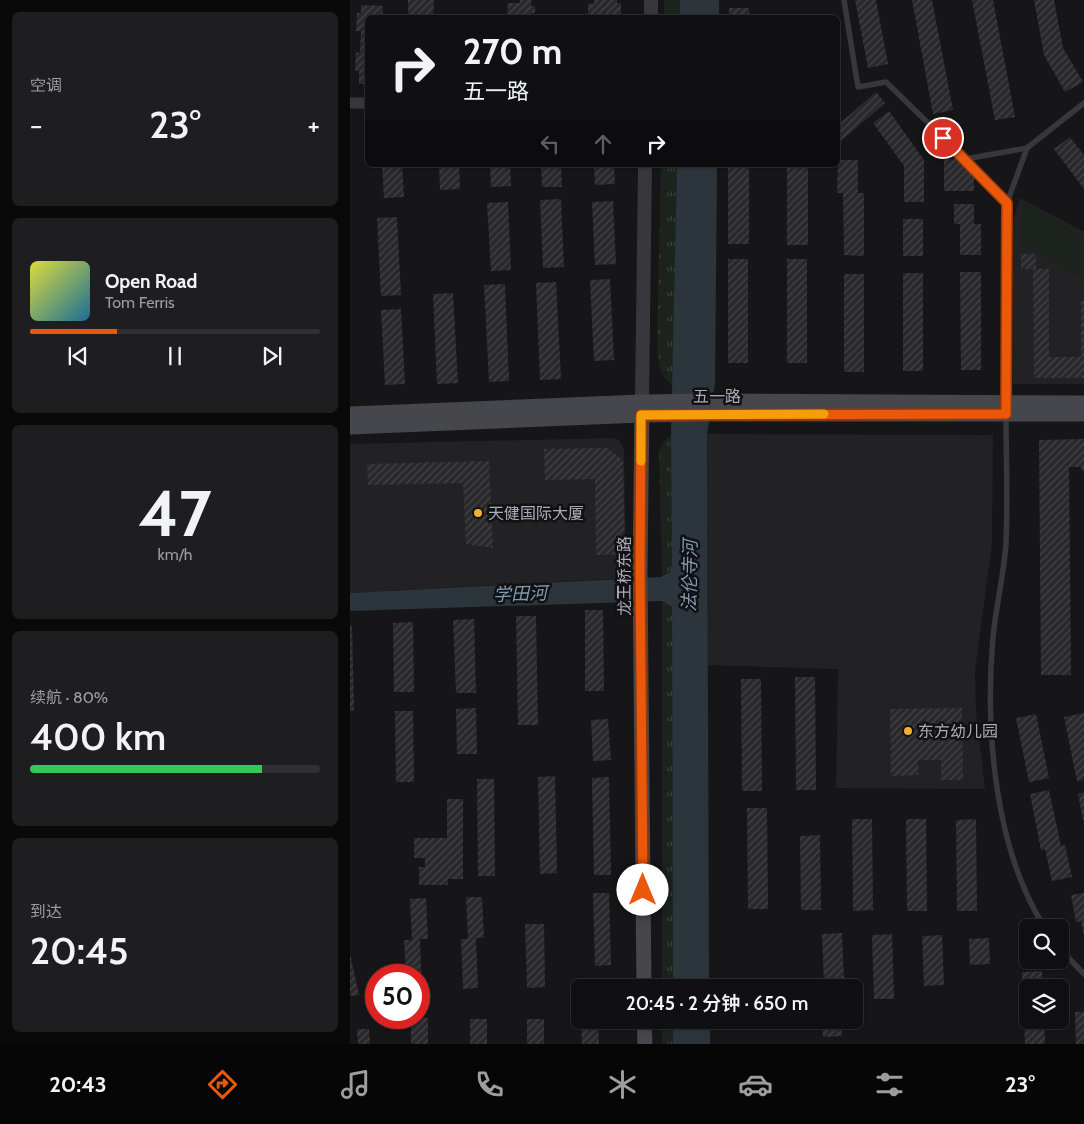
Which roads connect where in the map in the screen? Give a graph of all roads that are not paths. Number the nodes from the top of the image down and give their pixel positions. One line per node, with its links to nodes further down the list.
1 (651, 0): 3 (street)
2 (844, 0): 8 (lane)
3 (650, 15)
4 (350, 103): 5 (street)
5 (365, 103)
6 (1084, 103): 7 (lane)
7 (1027, 148): 8 (lane); 10 (lane)
8 (965, 159): 10 (lane)
9 (645, 167): 13 (street, 龙王桥东路)
10 (1007, 203): 12 (lane)
11 (1084, 403): 12 (main road, 五一路)
12 (1006, 408): 13 (main road, 五一路); 15 (main road, 五一路); 17 (lane)
13 (642, 409): 14 (main road, 五一路); 16 (main road, 五一路); 20 (main road, 龙王桥东路)
14 (350, 414)
15 (1084, 414)
16 (350, 427)
17 (1039, 919)
18 (1069, 958): 19 (lane)
19 (1084, 974)
20 (644, 979)
21 (644, 1029): 22 (main road)
22 (645, 1044)

